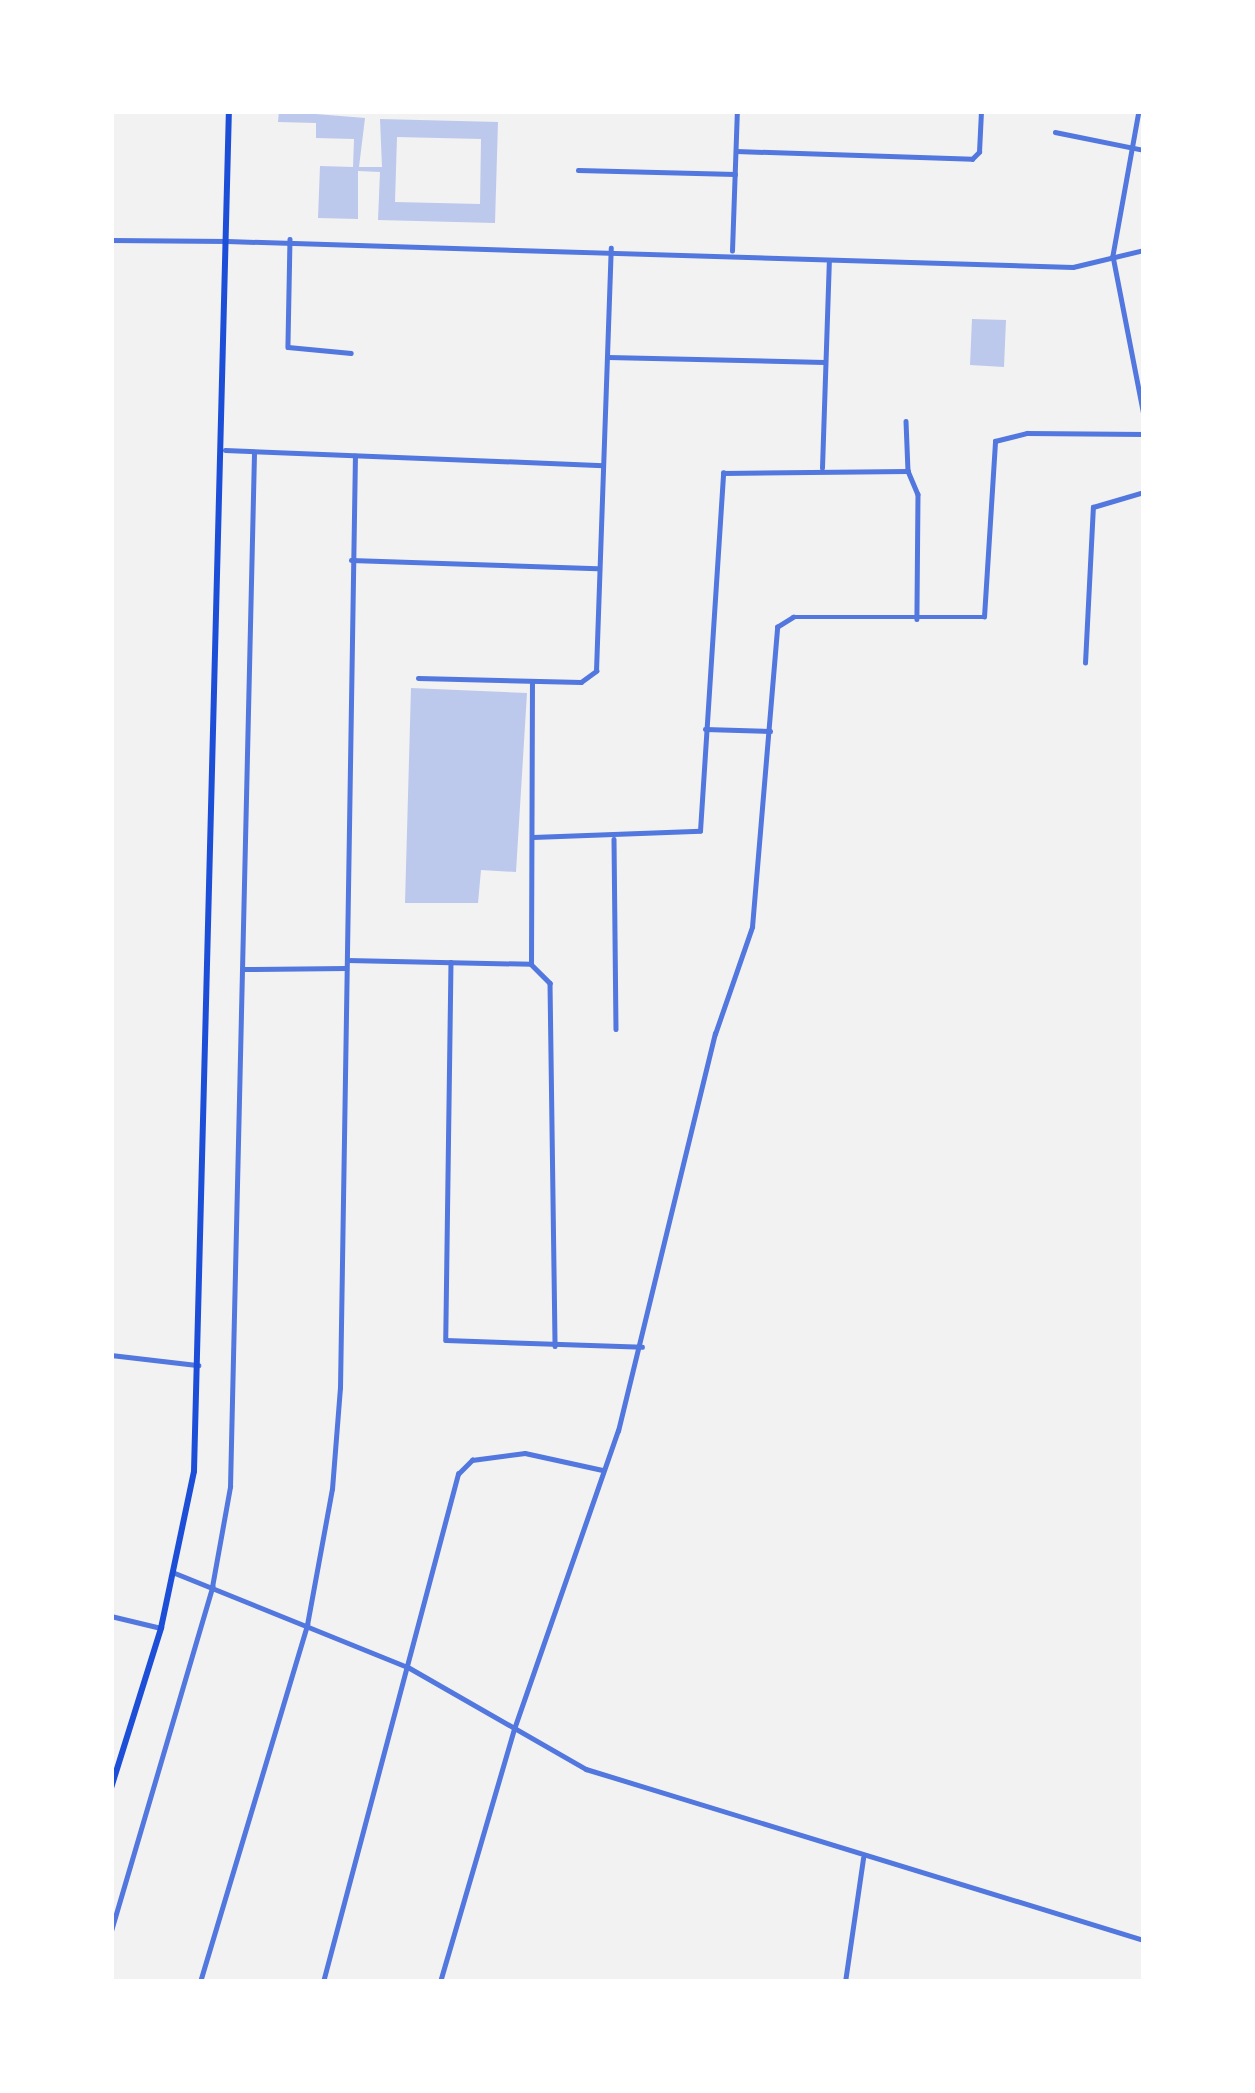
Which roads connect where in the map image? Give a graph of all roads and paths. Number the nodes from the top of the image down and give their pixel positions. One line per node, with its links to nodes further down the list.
1 (230, 111): 13 (highway)
2 (737, 111): 8 (street)
3 (981, 111): 8 (street)
4 (1139, 111): 6 (street)
5 (1055, 132): 6 (street)
6 (1133, 148): 7 (street); 17 (street)
7 (1144, 150)
8 (736, 152): 10 (street)
9 (578, 170): 10 (street)
10 (735, 174): 16 (street)
11 (290, 239): 13 (street); 14 (street); 19 (street)
12 (111, 240): 13 (street)
13 (226, 241): 26 (highway)
14 (611, 248): 16 (street); 20 (street)
15 (1144, 250): 17 (street)
16 (732, 251): 18 (street)
17 (1113, 256): 18 (street); 22 (street)
18 (829, 261): 21 (street)
19 (352, 352)
20 (608, 357): 21 (street); 29 (street)
21 (824, 362): 30 (street)
22 (1142, 396): 23 (street)
23 (1144, 416)
24 (906, 421): 31 (street)
25 (1144, 434): 35 (street)
26 (225, 450): 27 (street); 51 (highway)
27 (254, 453): 28 (street); 46 (street)
28 (355, 456): 29 (street); 33 (street)
29 (604, 465): 34 (street)
30 (822, 468): 31 (street); 39 (street)
31 (908, 471): 35 (street)
32 (1144, 492): 36 (street)
33 (351, 560): 34 (street); 44 (street)
34 (600, 568): 38 (street)
35 (921, 619): 40 (street)
36 (1085, 663)
37 (418, 678): 38 (street)
38 (532, 681): 41 (street)
39 (705, 729): 40 (street); 42 (street)
40 (770, 731): 49 (street)
41 (533, 837): 42 (street); 45 (street)
42 (614, 838): 47 (street)
43 (451, 962): 44 (street); 45 (street); 48 (street)
44 (347, 964): 46 (street); 56 (street)
45 (531, 964): 48 (street)
46 (244, 968): 54 (street)
47 (616, 1029)
48 (555, 1346): 49 (street)
49 (642, 1347): 52 (street)
50 (111, 1355): 51 (street)
51 (197, 1365): 53 (highway)
52 (603, 1471): 58 (street); 59 (street)
53 (175, 1573): 54 (street); 57 (highway)
54 (212, 1587): 56 (street); 64 (street)
55 (111, 1616): 57 (street)
56 (307, 1625): 58 (street); 66 (street)
57 (161, 1628): 61 (highway)
58 (408, 1667): 59 (street); 67 (street)
59 (514, 1729): 63 (street); 68 (street)
60 (111, 1743): 61 (street)
61 (124, 1748): 62 (highway)
62 (111, 1788)
63 (863, 1858): 65 (street); 69 (street)
64 (111, 1931)
65 (1144, 1940)
66 (200, 1982)
67 (323, 1982)
68 (440, 1982)
69 (845, 1982)

